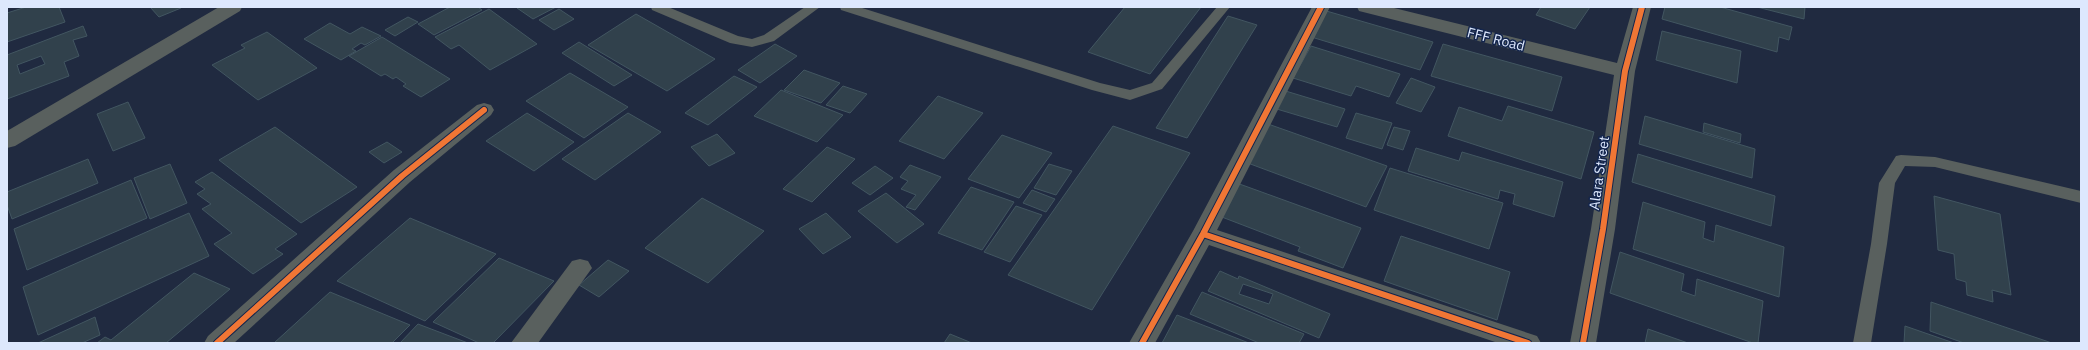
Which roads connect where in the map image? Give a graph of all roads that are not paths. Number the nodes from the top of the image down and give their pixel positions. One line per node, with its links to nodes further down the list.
1 (233, 7): 11 (street)
2 (657, 7): 3 (lane)
3 (814, 7)
4 (846, 7): 5 (lane)
5 (1224, 7)
6 (1321, 7): 13 (street)
7 (1366, 7): 9 (street, FFF Road)
8 (1642, 7): 9 (street, Alara Street)
9 (1625, 71): 19 (street, Alara Street)
10 (484, 110): 15 (street)
11 (7, 141)
12 (2081, 197): 20 (lane)
13 (1203, 234): 17 (street); 18 (street)
14 (580, 268): 16 (street)
15 (217, 343)
16 (524, 343)
17 (1142, 343)
18 (1528, 343)
19 (1583, 343)
20 (1862, 343)

